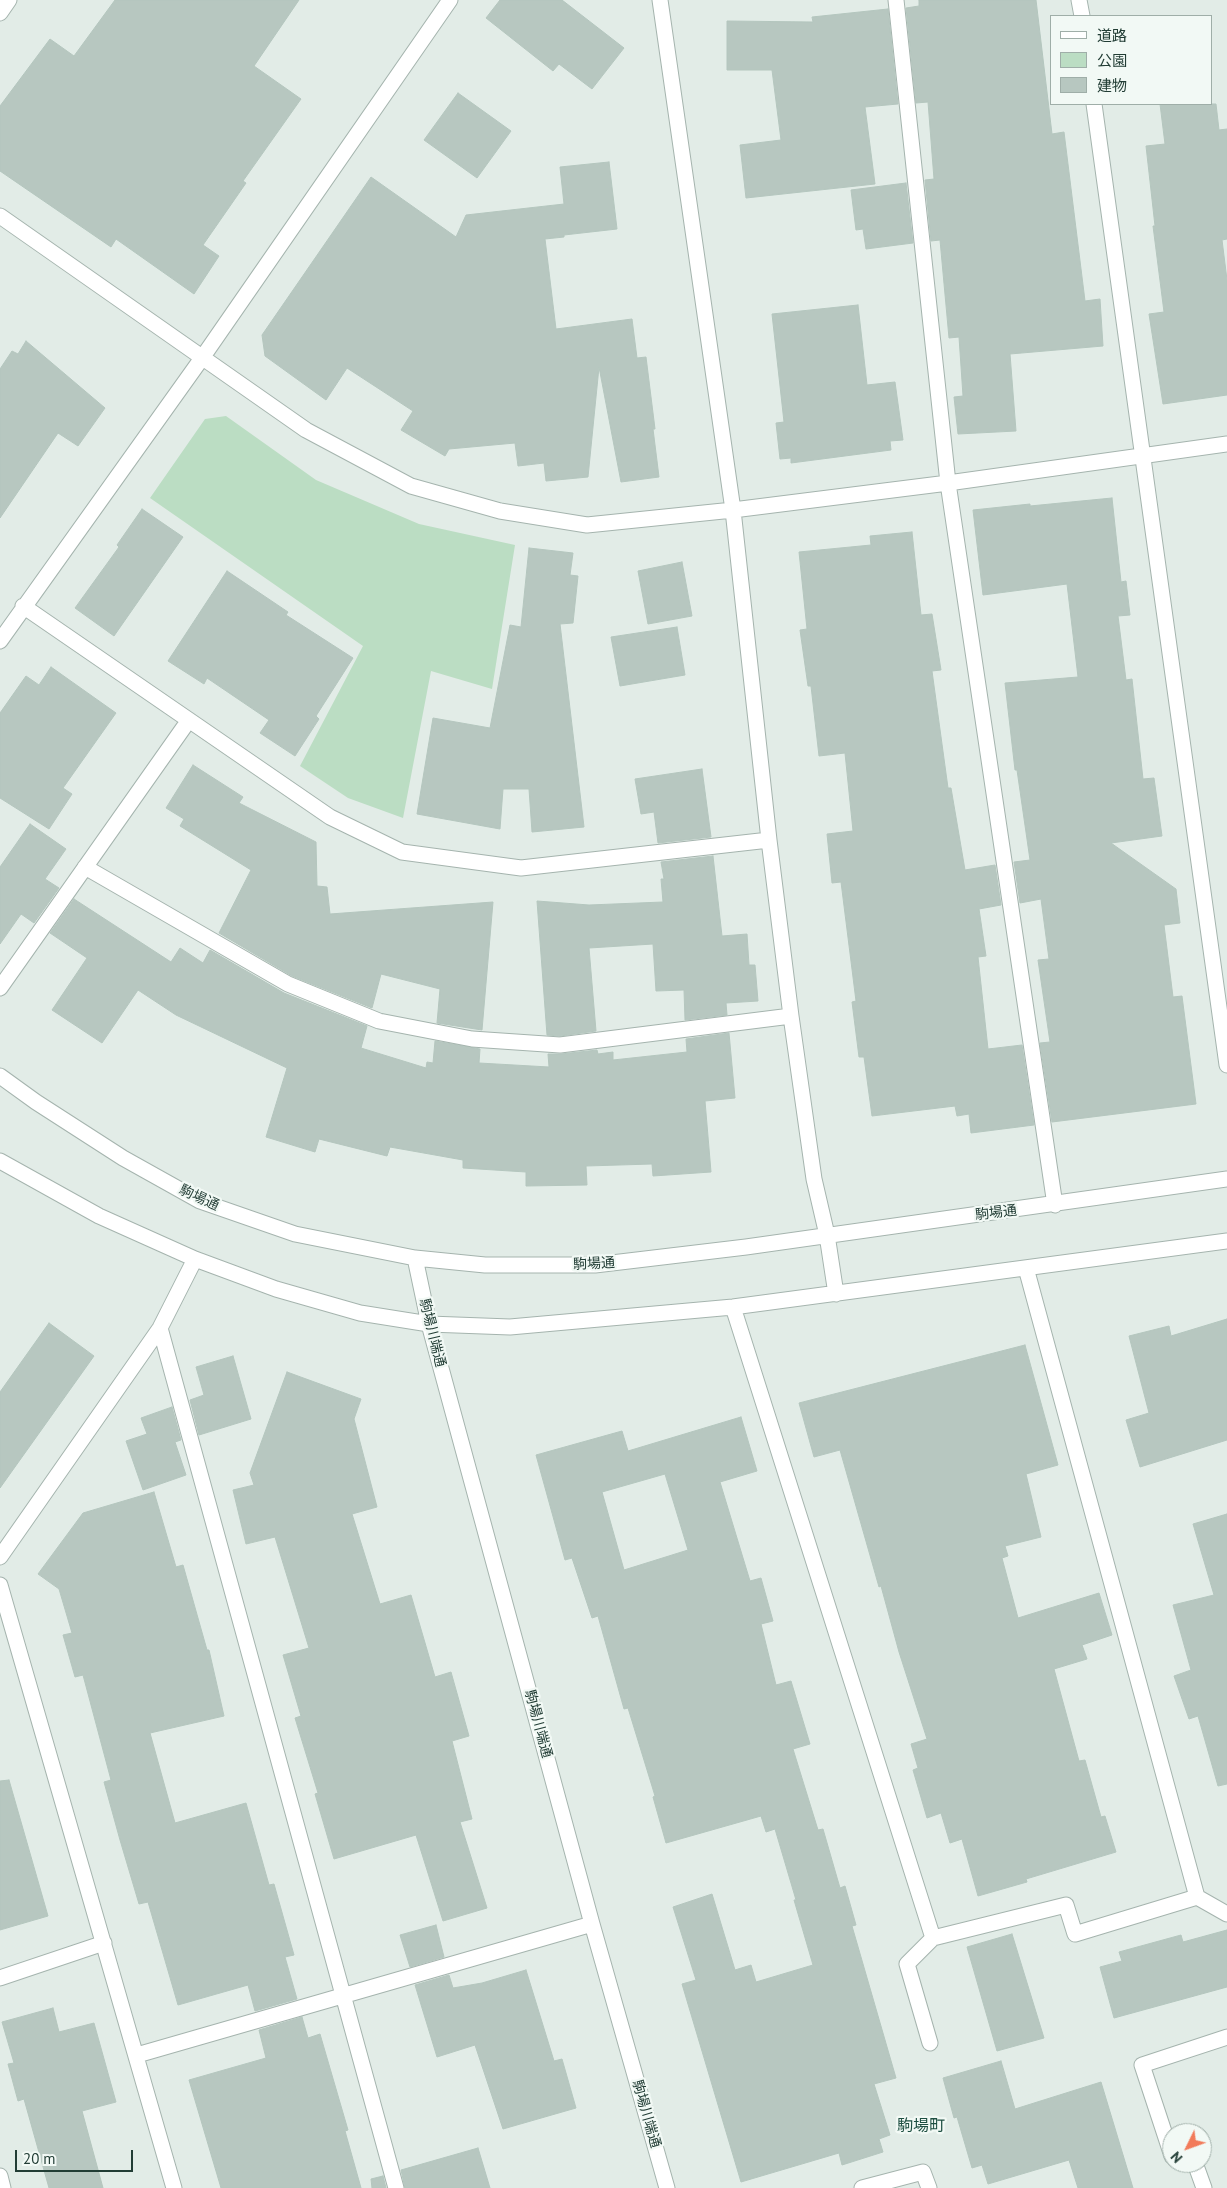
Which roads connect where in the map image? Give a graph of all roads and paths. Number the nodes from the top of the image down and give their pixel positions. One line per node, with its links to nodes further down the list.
1 (9, 0): 6 (street)
2 (450, 0): 10 (street)
3 (660, 0): 14 (street)
4 (896, 0): 13 (street)
5 (1079, 0): 7 (street)
6 (0, 13)
7 (1082, 15)
8 (1094, 105): 12 (street)
9 (0, 216): 10 (street)
10 (202, 358): 14 (street); 15 (street)
11 (1227, 444): 12 (street)
12 (1142, 455): 13 (street); 22 (street)
13 (948, 483): 14 (street); 26 (street)
14 (733, 510): 18 (street)
15 (23, 606): 16 (street); 17 (street)
16 (0, 641)
17 (189, 720): 18 (street); 19 (street)
18 (769, 840): 21 (street)
19 (84, 868): 20 (street); 21 (street)
20 (0, 988)
21 (792, 1016): 27 (street)
22 (1227, 1065)
23 (0, 1076): 29 (street, 駒場通)
24 (0, 1160): 30 (street)
25 (1227, 1179): 26 (street, 駒場通)
26 (1055, 1205): 27 (street, 駒場通)
27 (827, 1235): 29 (street, 駒場通); 32 (street)
28 (1227, 1241): 31 (street)
29 (415, 1258): 34 (street, 駒場川端通)
30 (195, 1259): 34 (street); 35 (street)
31 (1026, 1268): 32 (street); 38 (street)
32 (836, 1294): 33 (street)
33 (733, 1307): 34 (street); 41 (street)
34 (429, 1324): 40 (street, 駒場川端通)
35 (160, 1328): 36 (street); 44 (street)
36 (0, 1557)
37 (0, 1584): 42 (street)
38 (1197, 1898): 39 (street); 41 (street)
39 (1227, 1914)
40 (592, 1924): 44 (street); 54 (street, 駒場川端通)
41 (933, 1938): 46 (street)
42 (104, 1943): 43 (street); 47 (street)
43 (0, 1978)
44 (345, 1995): 47 (street); 53 (street)
45 (1227, 2037): 48 (street)
46 (930, 2043)
47 (137, 2055): 52 (street)
48 (1162, 2126)
49 (1199, 2173): 57 (street)
50 (0, 2176): 51 (street)
51 (4, 2188)
52 (174, 2188)
53 (396, 2188)
54 (667, 2188)
55 (862, 2188): 56 (street)
56 (929, 2188)
57 (1204, 2188)

